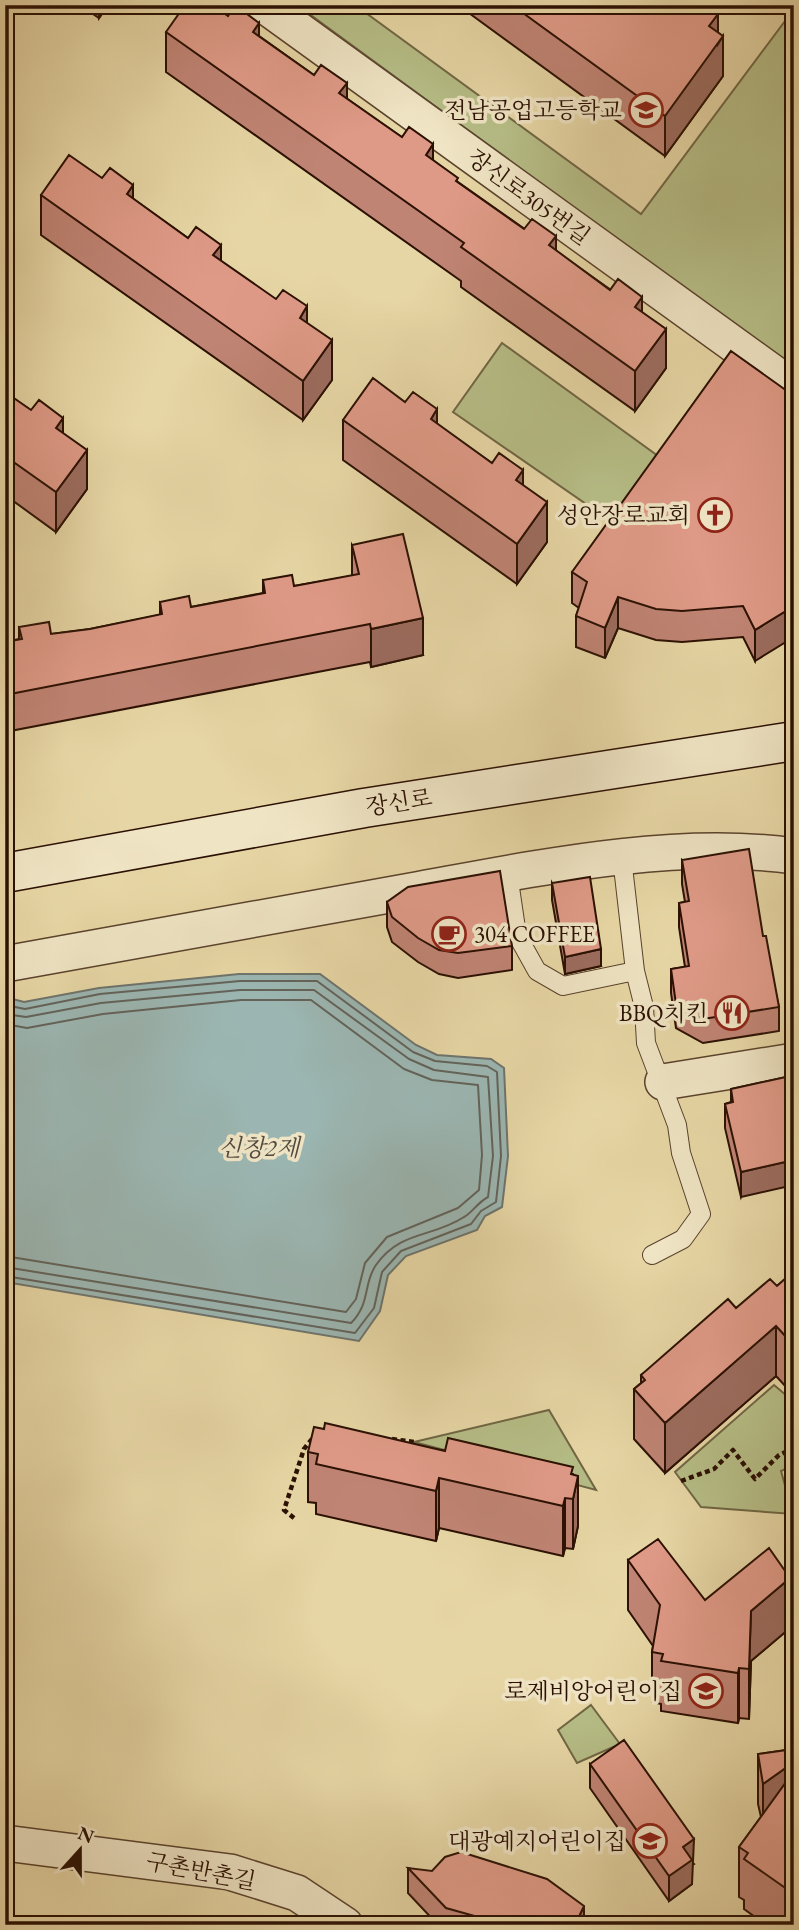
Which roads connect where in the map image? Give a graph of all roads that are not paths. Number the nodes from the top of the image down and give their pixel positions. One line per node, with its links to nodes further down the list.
1 (264, 5): 2 (street, 장신로305번길)
2 (794, 388)
3 (794, 741): 6 (main road, 장신로)
4 (784, 855): 5 (street)
5 (622, 858): 7 (street); 9 (lane)
6 (5, 873)
7 (508, 874): 8 (street); 9 (lane)
8 (5, 964)
9 (635, 971): 11 (lane)
10 (794, 1061): 11 (street)
11 (663, 1082): 12 (lane)
12 (652, 1255)
13 (5, 1843): 14 (street, 구촌반촌길)
14 (345, 1925)

